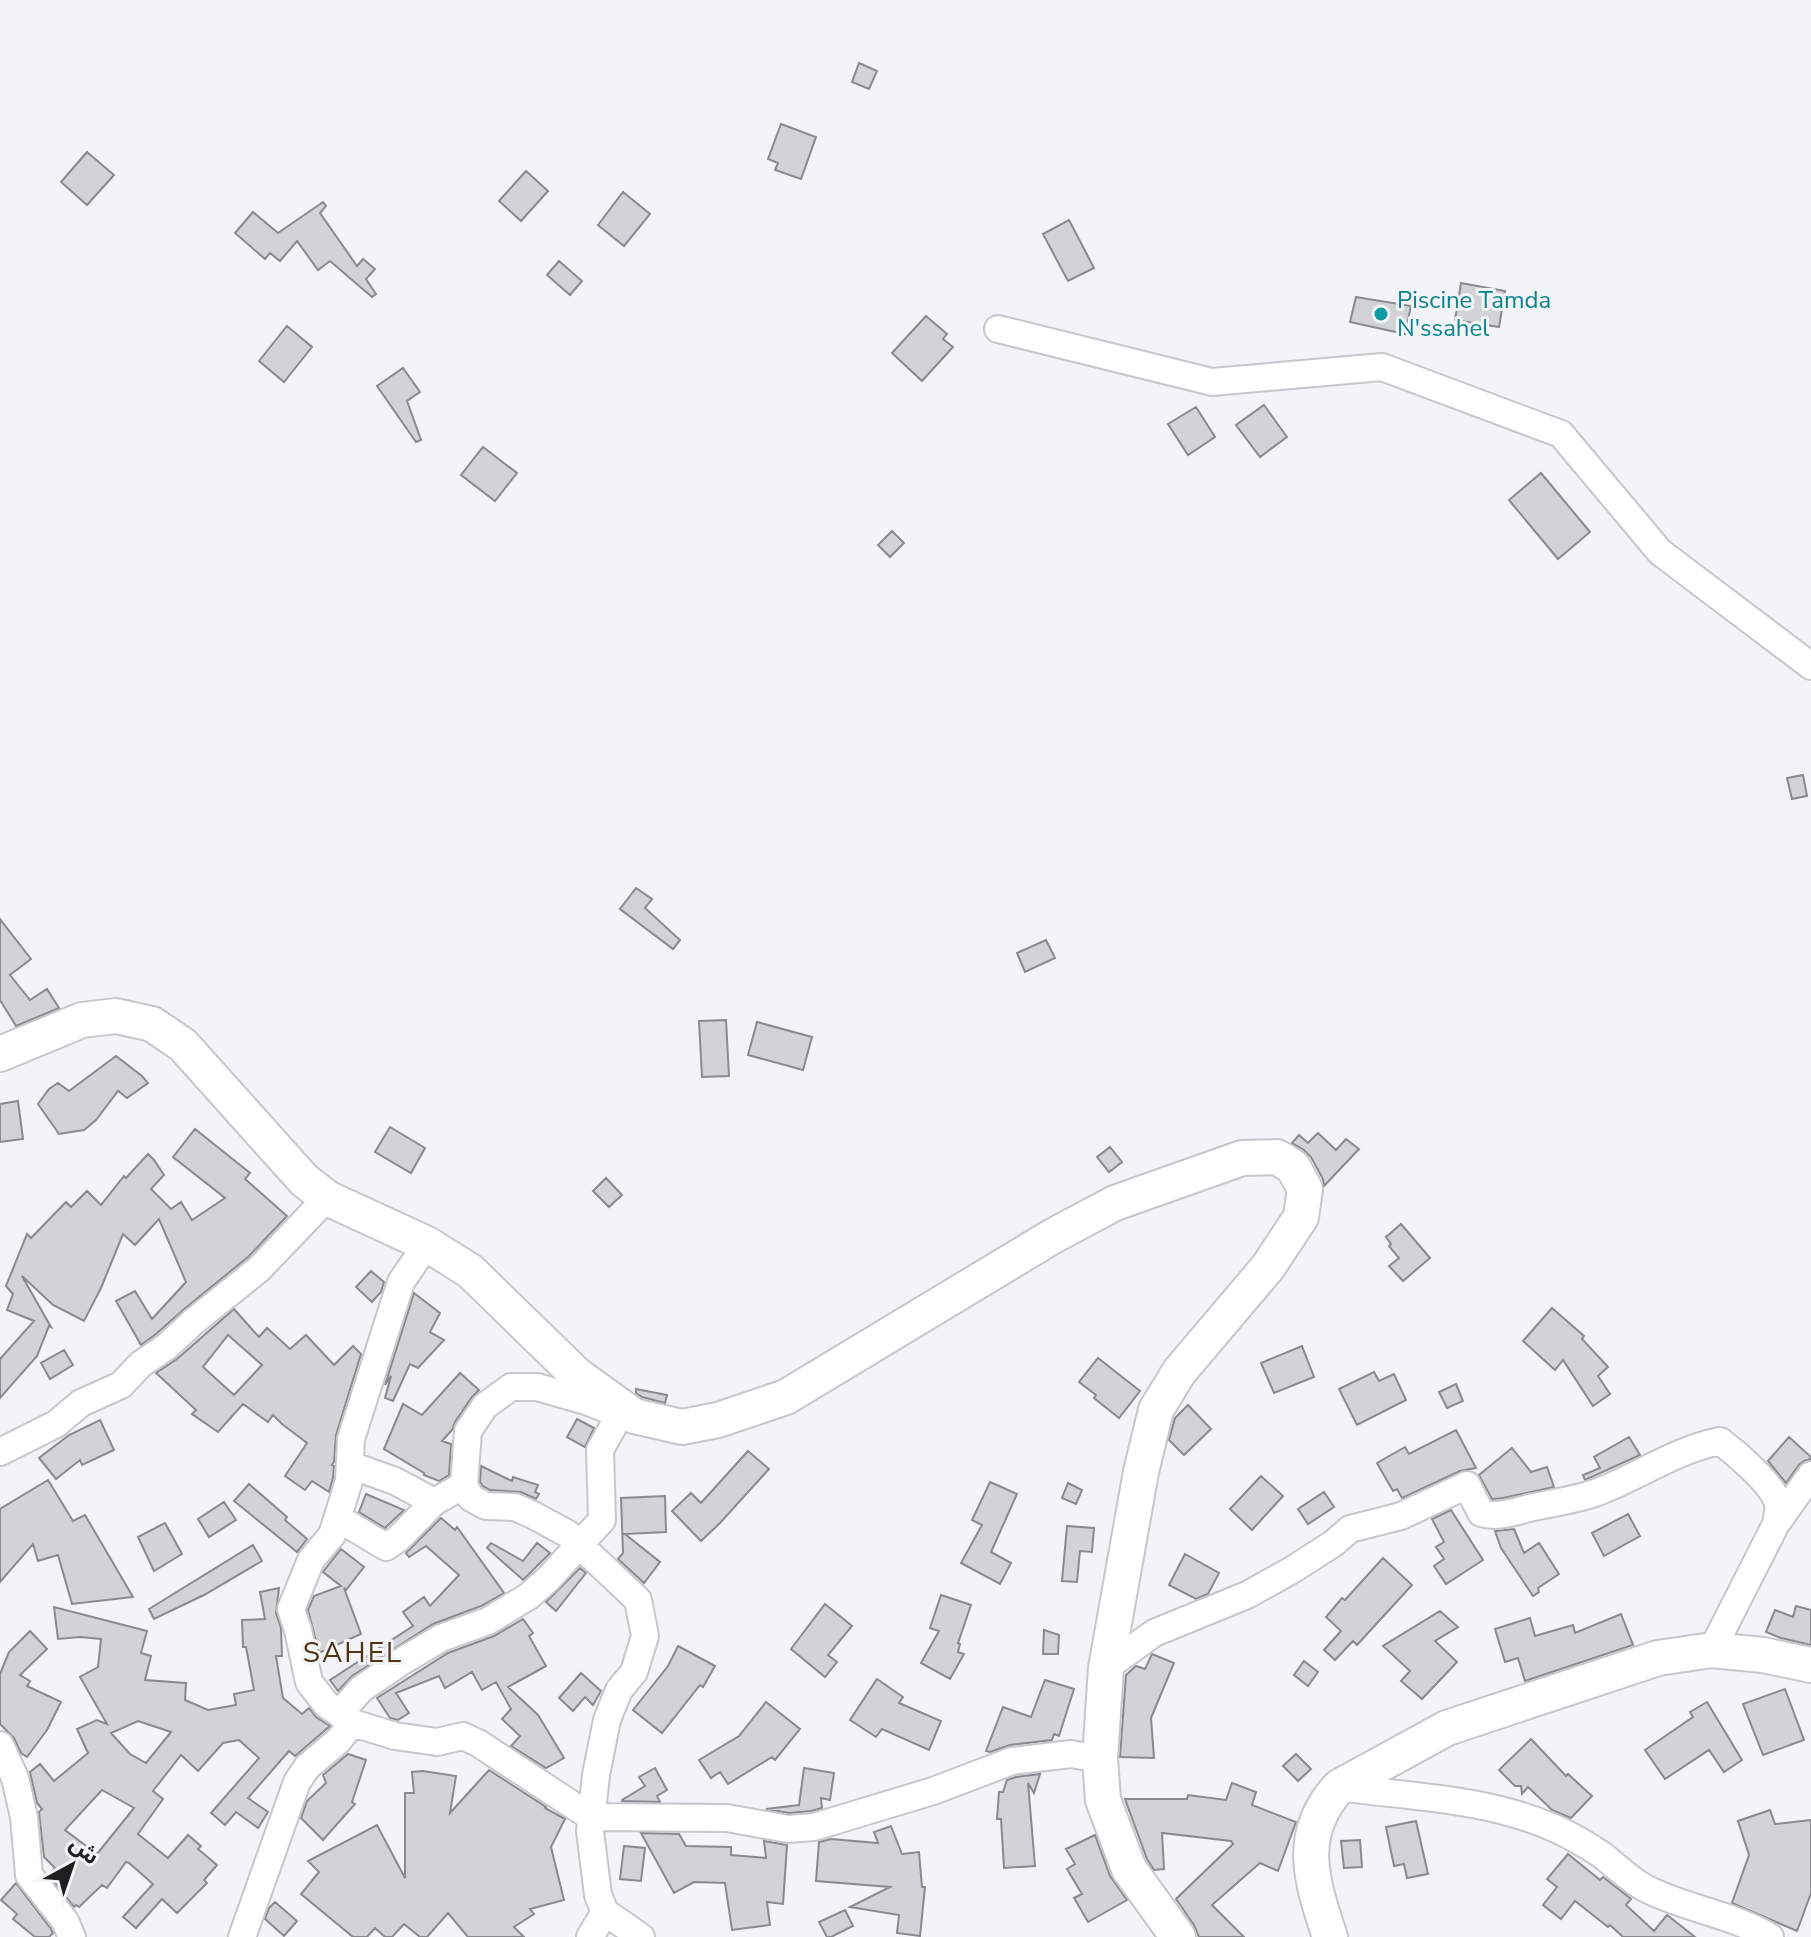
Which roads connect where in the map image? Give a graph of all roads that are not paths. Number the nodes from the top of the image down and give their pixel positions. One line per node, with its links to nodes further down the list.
1 (998, 329): 2 (street)
2 (1811, 666)
3 (0, 1054): 4 (main road)
4 (327, 1198): 5 (main road); 7 (street)
5 (427, 1244): 6 (main road); 8 (street)
6 (627, 1415): 10 (street); 14 (street); 17 (main road)
7 (0, 1452)
8 (350, 1465): 11 (street); 12 (street)
9 (1811, 1475): 13 (street)
10 (464, 1485): 11 (street); 14 (street)
11 (434, 1502): 12 (street)
12 (338, 1518): 18 (street)
13 (1776, 1524): 15 (street); 17 (street)
14 (580, 1545): 18 (street); 22 (street)
15 (1712, 1650): 16 (main road); 21 (main road)
16 (1811, 1665)
17 (1106, 1668): 20 (main road)
18 (346, 1718): 22 (street); 25 (street)
19 (0, 1745): 24 (street)
20 (1100, 1759): 22 (street); 28 (main road)
21 (1339, 1787): 29 (main road); 30 (street)
22 (591, 1817): 23 (street)
23 (605, 1912): 26 (street); 27 (street)
24 (72, 1937)
25 (242, 1937)
26 (590, 1937)
27 (641, 1937)
28 (1178, 1937)
29 (1330, 1937)
30 (1770, 1937)

